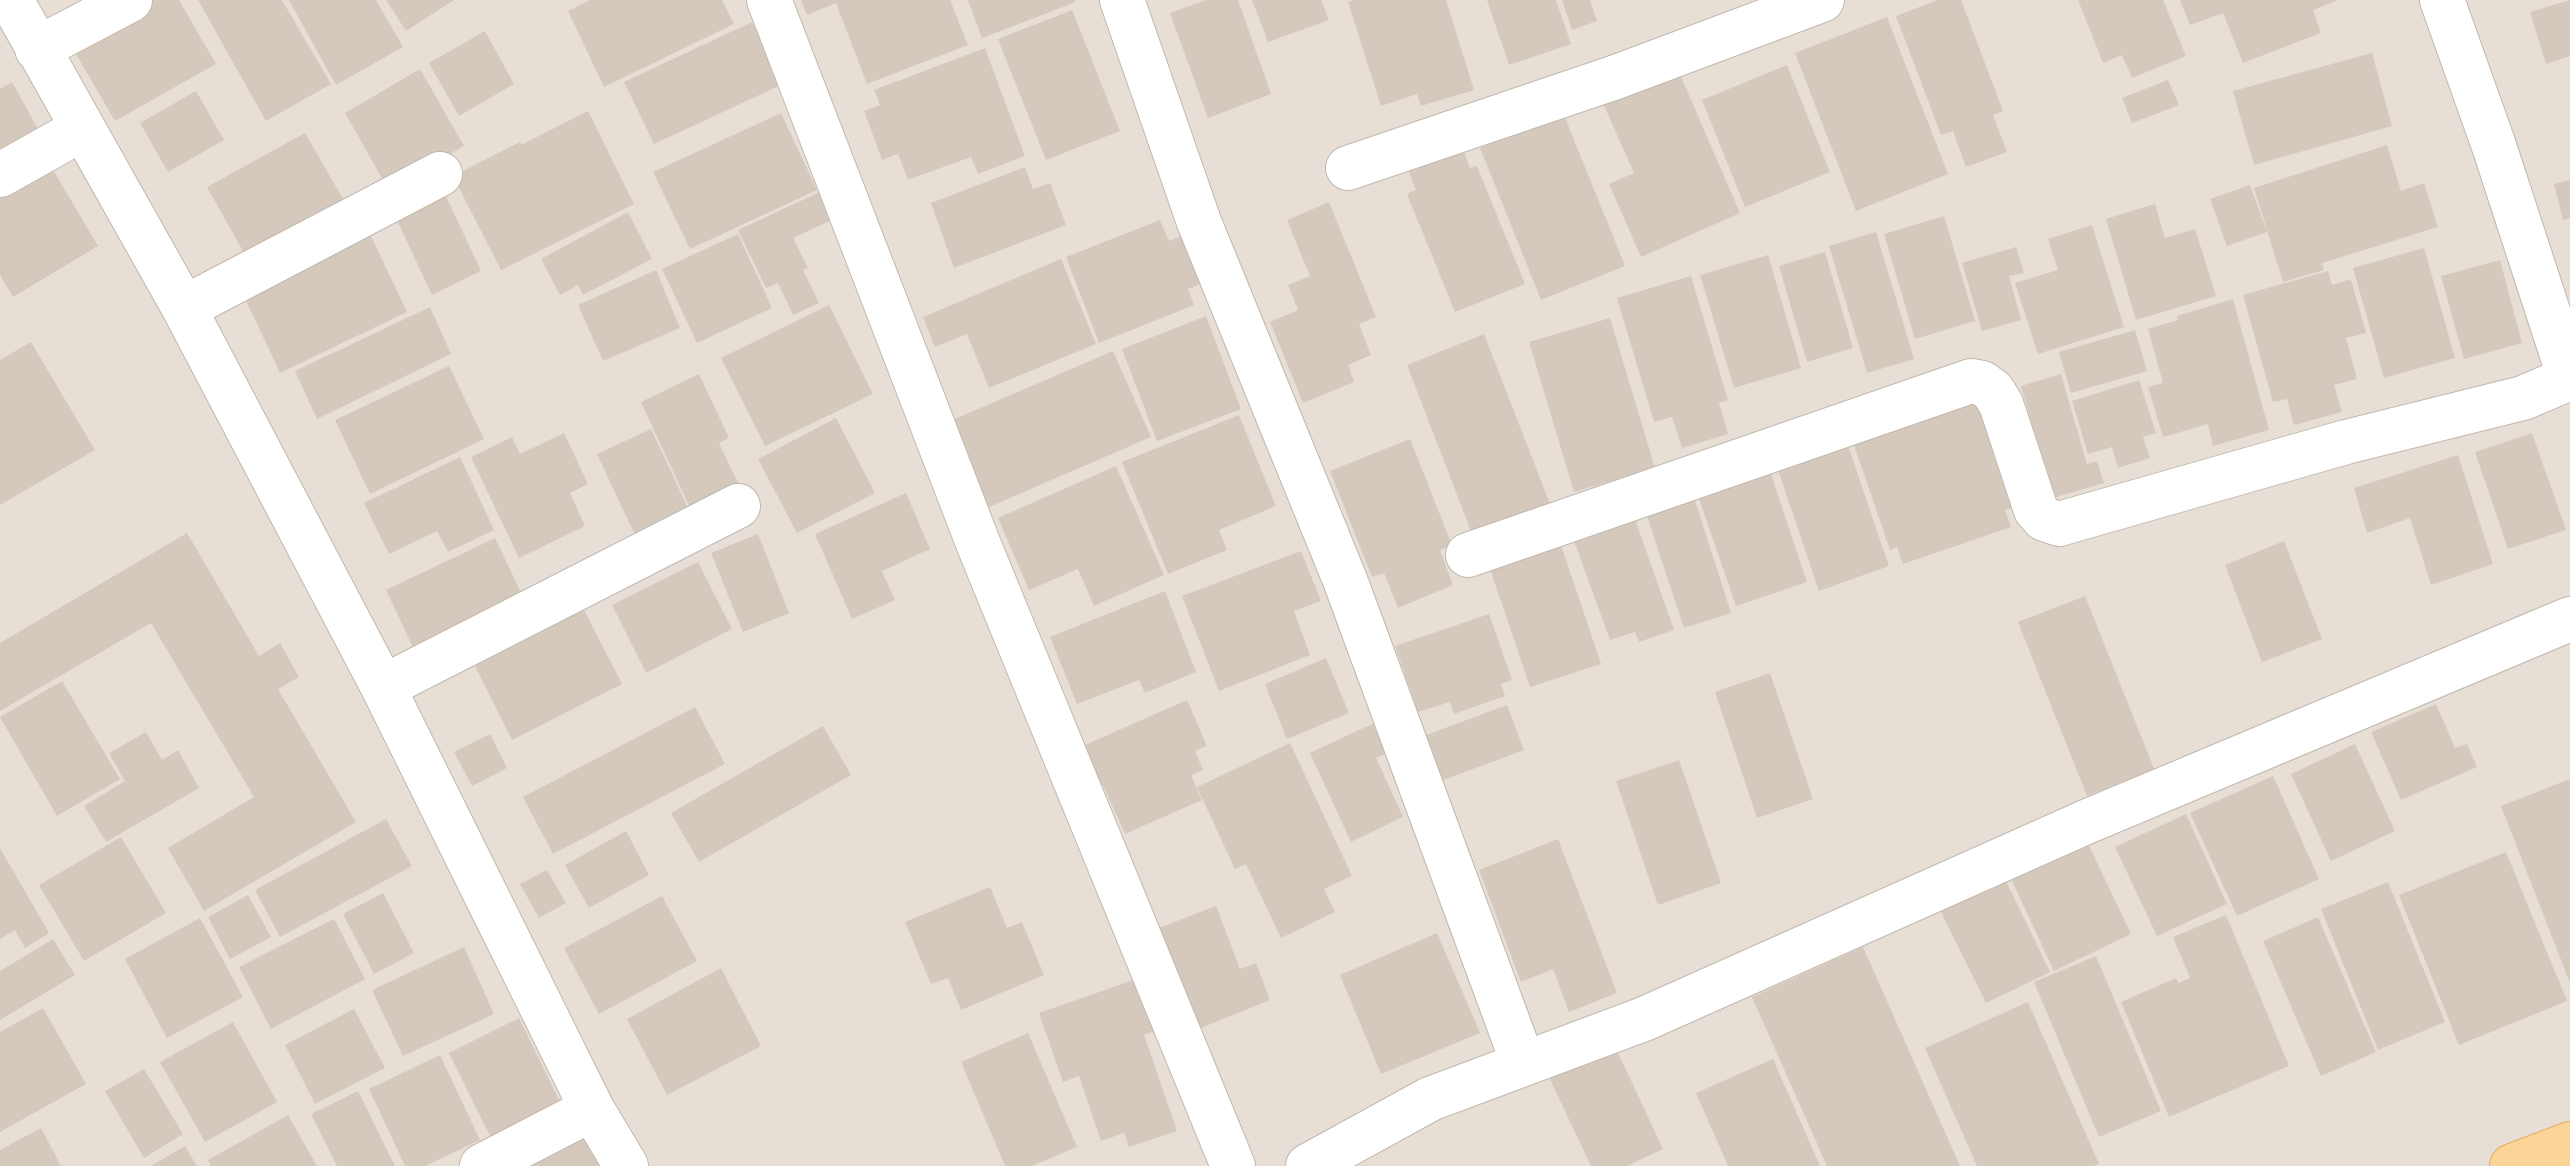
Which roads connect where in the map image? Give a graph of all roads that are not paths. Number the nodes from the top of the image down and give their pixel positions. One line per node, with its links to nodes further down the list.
1 (11, 0): 7 (street)
2 (130, 0): 7 (street)
3 (769, 0): 23 (street)
4 (1122, 0): 18 (street)
5 (1822, 0): 9 (street)
6 (2442, 0): 13 (street)
7 (37, 49): 8 (street)
8 (82, 129): 11 (street); 12 (street)
9 (1348, 168)
10 (440, 174): 12 (street)
11 (0, 175)
12 (184, 308): 17 (street)
13 (2570, 379): 15 (street)
14 (738, 506): 17 (street)
15 (1468, 555)
16 (2570, 619): 18 (street)
17 (383, 687): 19 (street)
18 (1523, 1063): 24 (street)
19 (592, 1109): 21 (street); 22 (street)
20 (2570, 1144): 25 (main road)
21 (482, 1166)
22 (626, 1166)
23 (1233, 1166)
24 (1308, 1166)
25 (2512, 1166)

